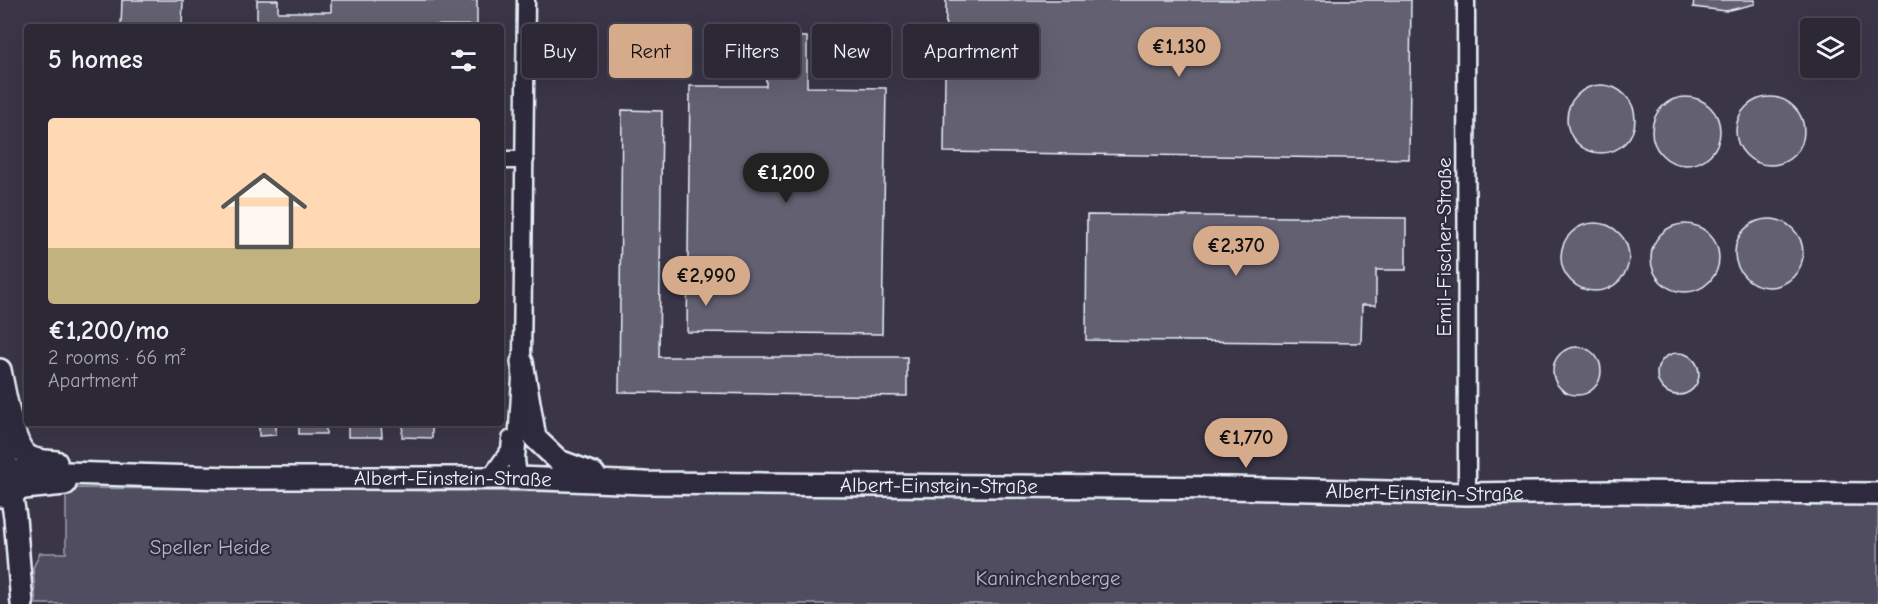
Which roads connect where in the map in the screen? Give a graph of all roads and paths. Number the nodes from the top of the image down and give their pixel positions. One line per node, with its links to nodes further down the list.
1 (526, 0): 4 (street)
2 (1466, 0): 15 (street, Emil-Fischer-Straße)
3 (504, 160): 4 (street)
4 (525, 160): 5 (street)
5 (522, 353): 11 (street); 12 (street); 13 (main road)
6 (0, 370): 10 (main road)
7 (0, 423): 8 (main road)
8 (4, 471): 9 (main road, Albert-Einstein-Straße); 17 (main road)
9 (164, 477): 10 (main road, Albert-Einstein-Straße); 14 (main road)
10 (290, 477): 11 (main road, Albert-Einstein-Straße)
11 (490, 478): 12 (main road, Albert-Einstein-Straße)
12 (518, 478): 13 (main road, Albert-Einstein-Straße)
13 (614, 481): 15 (main road, Albert-Einstein-Straße)
14 (53, 484): 17 (main road); 19 (main road)
15 (1467, 494): 16 (main road, Albert-Einstein-Straße)
16 (1878, 494)
17 (6, 495): 18 (main road)
18 (8, 523): 19 (main road)
19 (21, 577): 20 (main road)
20 (22, 604)

